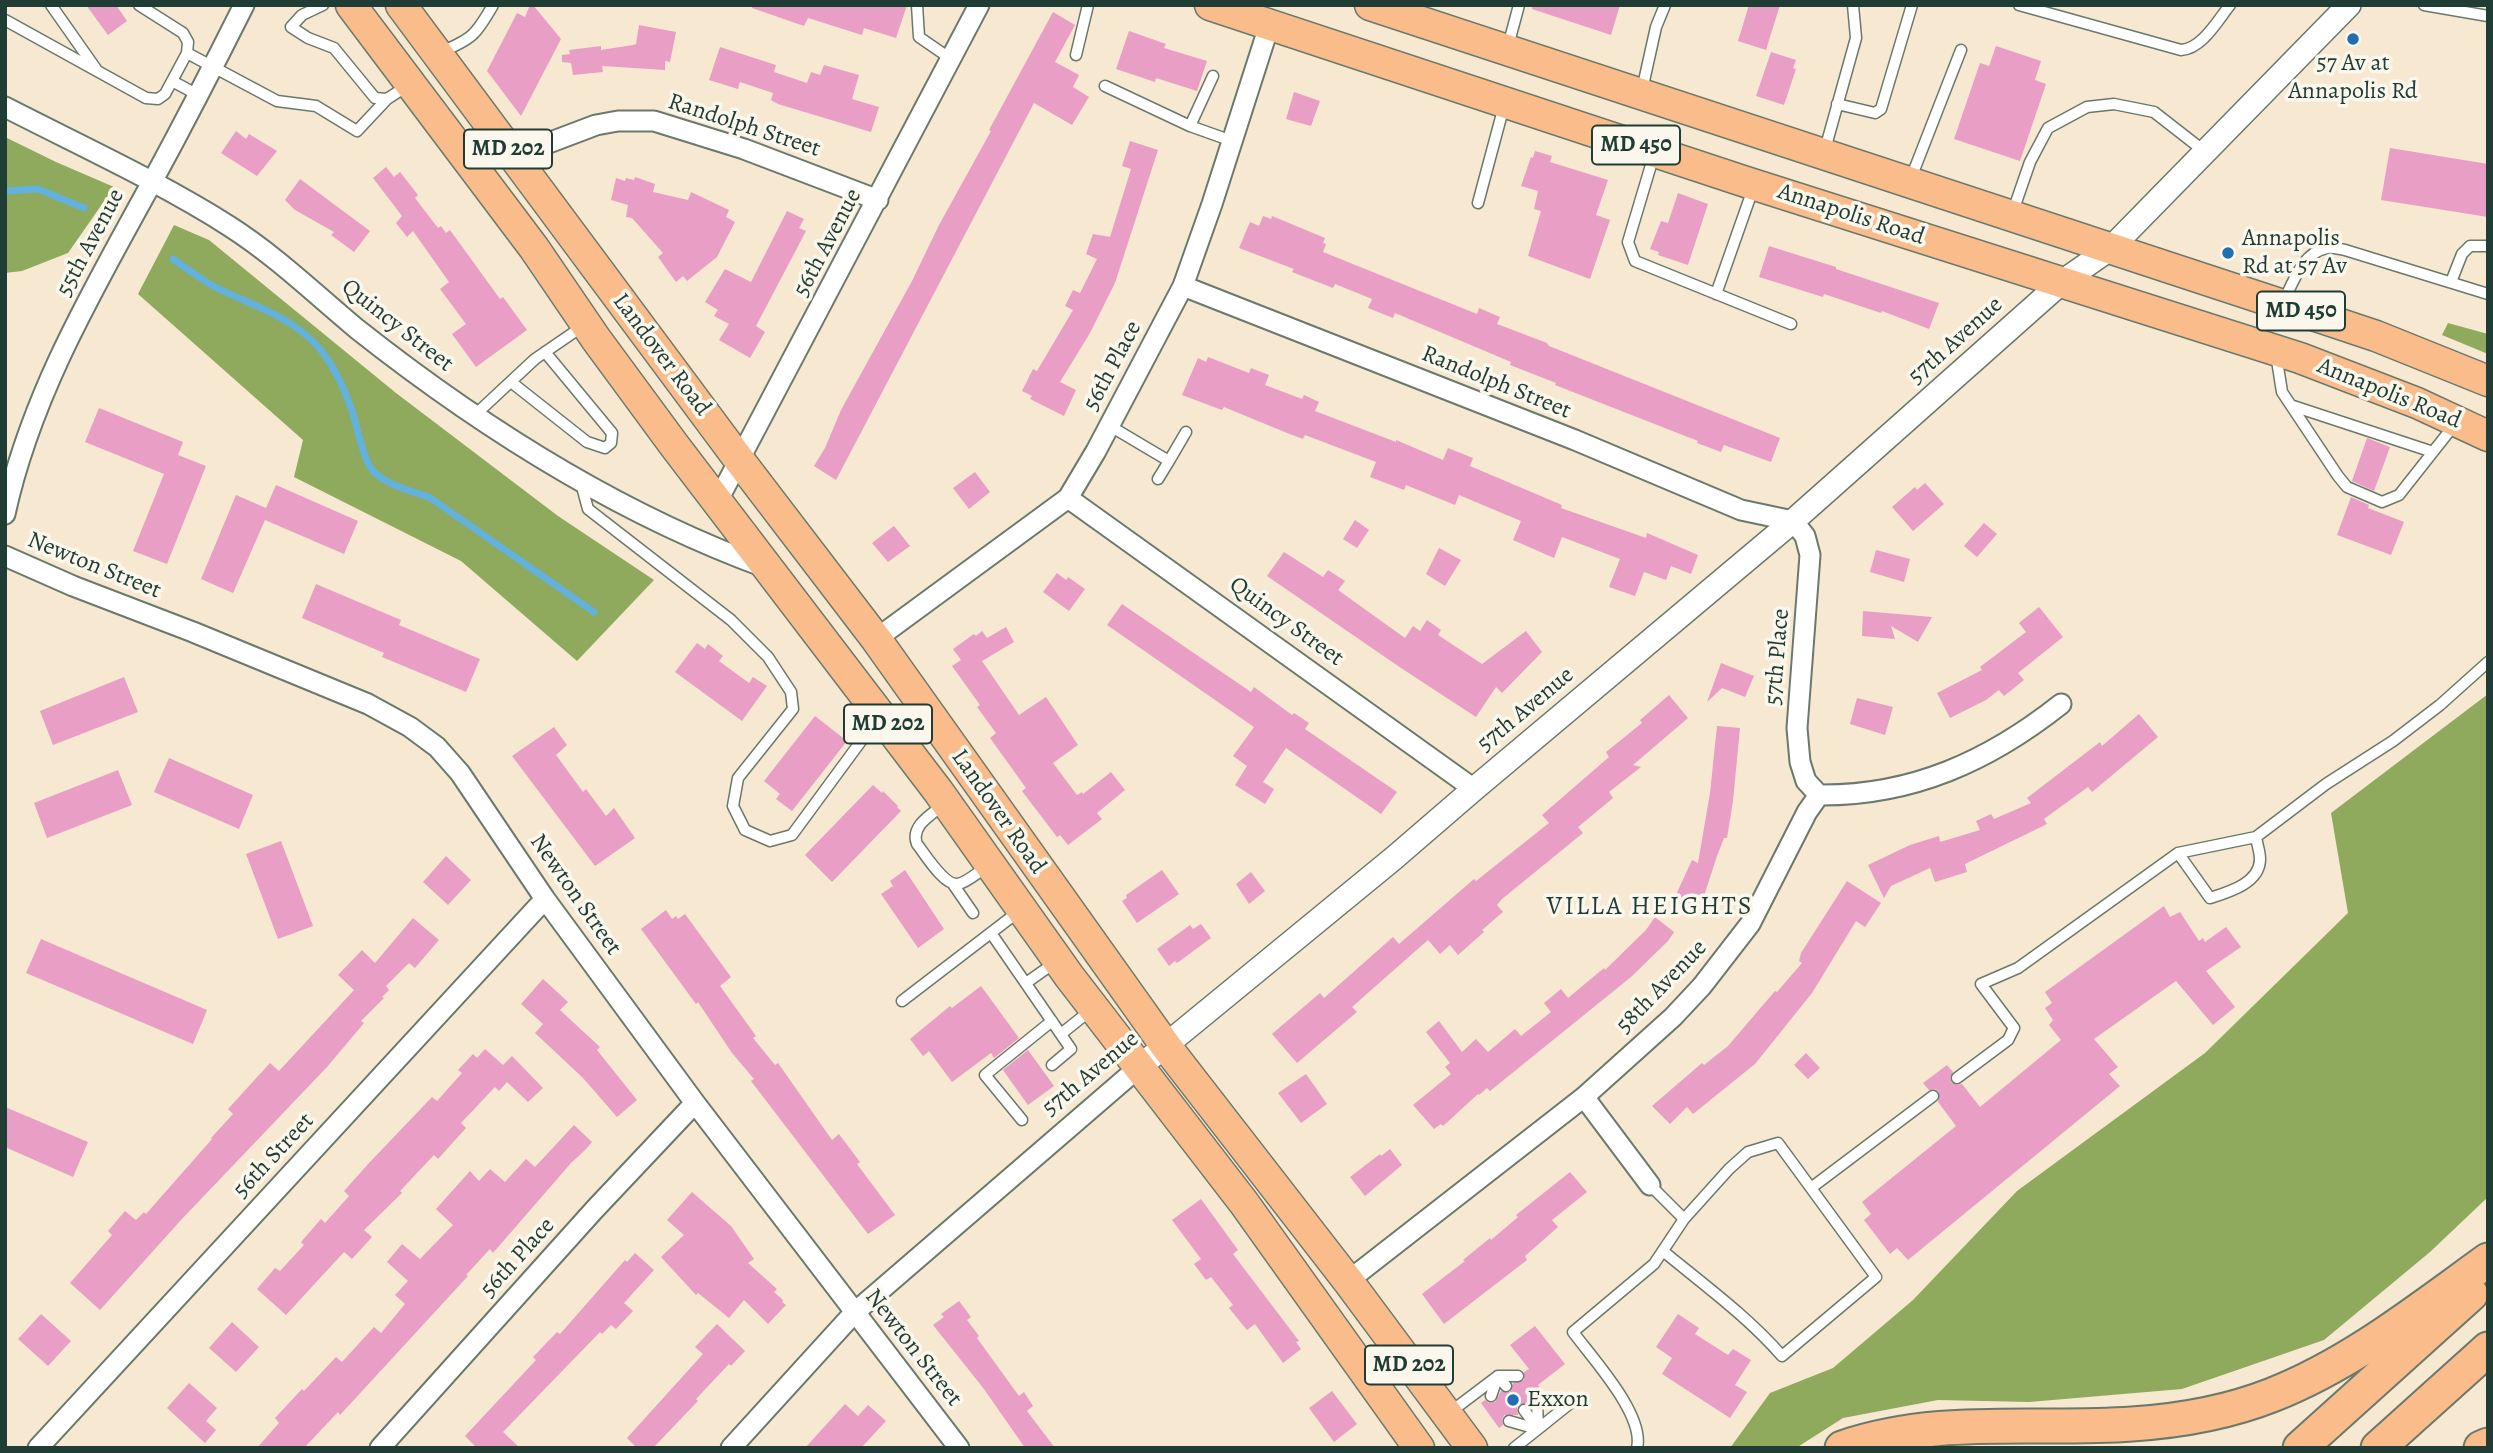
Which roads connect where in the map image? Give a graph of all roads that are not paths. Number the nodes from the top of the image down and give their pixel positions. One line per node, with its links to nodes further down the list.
1 (51, 5): 31 (lane)
2 (139, 5): 26 (lane)
3 (244, 5): 30 (street, 55th Avenue)
4 (323, 5): 35 (lane)
5 (351, 5): 35 (main road, Landover Road / MD 202)
6 (401, 5): 27 (main road, Landover Road / MD 202)
7 (493, 5): 27 (lane)
8 (917, 5): 29 (lane)
9 (1088, 5): 28 (lane)
10 (1210, 5): 23 (main road, Annapolis Road / MD 450)
11 (1370, 5): 24 (main road, Annapolis Road / MD 450)
12 (1520, 5): 24 (lane)
13 (1665, 5): 36 (lane)
14 (1853, 5): 39 (lane)
15 (1912, 5): 39 (lane)
16 (2019, 5): 17 (lane)
17 (2230, 5)
18 (2349, 5): 43 (street, 57th Avenue)
19 (2424, 5): 21 (lane)
20 (975, 7): 29 (street, 56th Avenue)
21 (2488, 16)
22 (5, 20): 31 (lane)
23 (1269, 26): 38 (main road, Annapolis Road / MD 450); 42 (street, 56th Place)
24 (1507, 50): 36 (main road, Annapolis Road / MD 450)
25 (1961, 50): 47 (lane)
26 (187, 52): 30 (lane); 33 (lane)
27 (437, 54): 46 (main road, Landover Road / MD 202)
28 (1076, 55)
29 (951, 59): 50 (street, 56th Avenue)
30 (212, 68): 35 (lane); 37 (street, 55th Avenue)
31 (99, 72): 33 (lane)
32 (1213, 76): 41 (lane)
33 (172, 81): 37 (lane)
34 (1105, 86): 41 (lane)
35 (399, 91): 61 (main road, Landover Road / MD 202)
36 (1641, 94): 45 (main road, Annapolis Road / MD 450)
37 (198, 95): 48 (street, 55th Avenue)
38 (1505, 102): 44 (main road, Annapolis Road / MD 450); 51 (lane)
39 (1837, 104): 45 (lane)
40 (5, 107): 48 (street, Quincy Street)
41 (1190, 126): 42 (lane)
42 (1231, 141): 57 (street, 56th Place)
43 (2204, 151): 52 (lane); 54 (street, 57th Avenue)
44 (1655, 152): 49 (main road, Annapolis Road / MD 450); 59 (lane)
45 (1824, 153): 47 (main road, Annapolis Road / MD 450)
46 (514, 156): 50 (street, Randolph Street); 74 (main road, Landover Road / MD 202)
47 (1910, 182): 52 (main road, Annapolis Road / MD 450)
48 (151, 183): 68 (street, Quincy Street); 80 (street, 55th Avenue)
49 (1755, 184): 55 (main road, Annapolis Road / MD 450); 59 (lane)
50 (878, 200): 74 (street, 56th Avenue)
51 (1478, 203)
52 (2012, 216): 54 (main road, Annapolis Road / MD 450)
53 (2488, 246): 56 (lane)
54 (2111, 248): 55 (street, 57th Avenue); 60 (main road, Annapolis Road / MD 450)
55 (2062, 282): 63 (main road, Annapolis Road / MD 450); 81 (street, 57th Avenue)
56 (2451, 282): 58 (lane); 60 (lane)
57 (1182, 286): 70 (street, 56th Place); 81 (street, Randolph Street)
58 (2488, 294)
59 (1716, 295): 62 (lane)
60 (2283, 305): 65 (main road, Annapolis Road / MD 450)
61 (586, 324): 64 (lane); 79 (main road, Landover Road / MD 202)
62 (1791, 324)
63 (2276, 350): 67 (lane); 69 (main road, Annapolis Road / MD 450)
64 (545, 352): 66 (lane); 66 (lane)
65 (2488, 381)
66 (511, 382): 68 (lane)
67 (2294, 406): 73 (lane); 73 (lane)
68 (476, 414): 77 (street, Quincy Street)
69 (2457, 421): 72 (main road, Annapolis Road / MD 450); 73 (lane)
70 (1110, 426): 75 (lane); 78 (street, 56th Place)
71 (1186, 432): 75 (lane)
72 (2488, 436)
73 (2433, 452)
74 (740, 461): 79 (street, 56th Avenue); 84 (main road, Landover Road / MD 202)
75 (1169, 461): 76 (lane)
76 (1158, 479)
77 (581, 483): 83 (street, Quincy Street); 87 (lane)
78 (1068, 498): 84 (street, 56th Place); 88 (street, Quincy Street)
79 (717, 502): 83 (main road, Landover Road / MD 202)
80 (5, 514)
81 (1793, 521): 88 (street, 57th Avenue); 89 (street, 57th Place)
82 (5, 556): 95 (street, Newton Street)
83 (768, 569): 87 (main road, Landover Road / MD 202)
84 (876, 639): 105 (main road, Landover Road / MD 202)
85 (2488, 662): 91 (lane)
86 (2061, 704): 89 (street)
87 (881, 714): 90 (main road, Landover Road / MD 202)
88 (1474, 789): 105 (street, 57th Avenue)
89 (1819, 795): 110 (street, 58th Avenue)
90 (946, 802): 93 (main road, Landover Road / MD 202); 94 (lane)
91 (2256, 837): 92 (lane); 92 (lane)
92 (2178, 853): 108 (lane)
93 (990, 865): 94 (lane); 96 (main road, Landover Road / MD 202)
94 (953, 884): 97 (lane)
95 (545, 899): 111 (street, Newton Street); 134 (street, 56th Street)
96 (1021, 909): 98 (lane); 99 (main road, Landover Road / MD 202)
97 (973, 912)
98 (991, 933): 100 (lane); 101 (lane)
99 (1058, 960): 100 (lane); 102 (main road, Landover Road / MD 202)
100 (1026, 983): 103 (lane)
101 (902, 1001)
102 (1093, 1008): 104 (lane); 107 (main road, Landover Road / MD 202)
103 (1052, 1021): 104 (lane); 112 (lane)
104 (1061, 1034): 106 (lane)
105 (1166, 1045): 107 (street, 57th Avenue); 119 (main road, Landover Road / MD 202)
106 (1052, 1065)
107 (1138, 1068): 120 (street, 57th Avenue); 138 (main road, Landover Road / MD 202)
108 (1957, 1078)
109 (1933, 1096): 114 (lane)
110 (1584, 1097): 113 (street); 119 (street, 58th Avenue)
111 (695, 1103): 120 (street, Newton Street); 135 (street, 56th Place)
112 (1022, 1120)
113 (1650, 1185): 115 (lane)
114 (1811, 1188): 115 (lane); 116 (lane)
115 (1684, 1219): 116 (lane)
116 (1663, 1251): 141 (lane)
117 (2488, 1260): 142 (highway)
118 (2488, 1278): 143 (highway)
119 (1348, 1281): 129 (main road, Landover Road / MD 202)
120 (854, 1313): 136 (street, 57th Avenue); 137 (street, Newton Street)
121 (2488, 1349): 144 (highway)
122 (1498, 1376): 123 (lane); 124 (lane); 125 (lane); 129 (lane)
123 (1518, 1376)
124 (1506, 1385)
125 (1491, 1396)
126 (1537, 1401): 131 (lane)
127 (1573, 1401): 131 (lane)
128 (1524, 1410): 131 (lane)
129 (1447, 1415): 139 (main road, Landover Road / MD 202)
130 (1510, 1421): 131 (lane)
131 (1538, 1429): 132 (lane)
132 (1528, 1444): 140 (lane)
133 (2488, 1445): 145 (highway)
134 (38, 1448)
135 (380, 1448)
136 (731, 1448)
137 (959, 1448)
138 (1419, 1448)
139 (1472, 1448)
140 (1514, 1448)
141 (1637, 1448)
142 (1842, 1448)
143 (2300, 1448)
144 (2378, 1448)
145 (2481, 1448)

